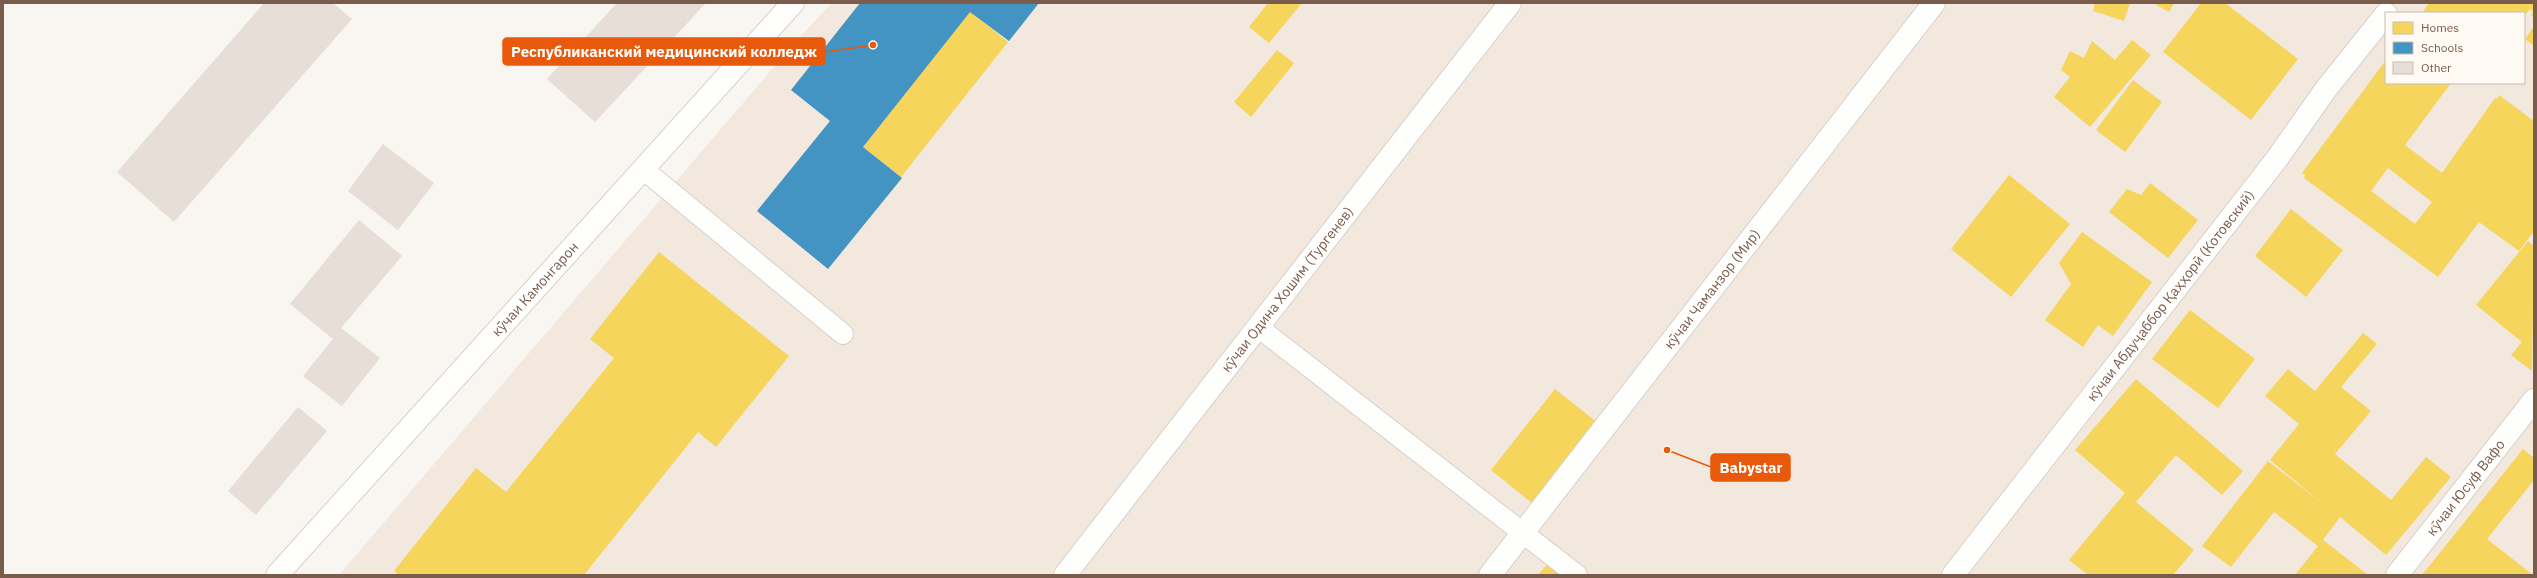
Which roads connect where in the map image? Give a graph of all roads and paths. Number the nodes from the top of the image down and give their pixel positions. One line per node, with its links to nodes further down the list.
1 (793, 3): 7 (street, кӯчаи Камонгарон)
2 (1510, 3): 8 (street, кӯчаи Одина Хошим (Тургенев))
3 (1934, 3): 11 (street, кӯчаи Чаманзор (Мир))
4 (2394, 3): 5 (street, кӯчаи Абдуҷаббор Қаҳҳорӣ (Котовский))
5 (2387, 12)
6 (2385, 14): 16 (street, кӯчаи Абдуҷаббор Қаҳҳорӣ (Котовский))
7 (643, 169): 9 (lane); 12 (street, кӯчаи Камонгарон)
8 (1258, 327): 11 (lane); 13 (street, кӯчаи Одина Хошим (Тургенев))
9 (843, 334)
10 (2534, 400): 17 (street, кӯчаи Юсуф Вафо)
11 (1524, 531): 14 (street, кӯчаи Чаманзор (Мир)); 15 (lane)
12 (277, 575)
13 (1065, 575)
14 (1490, 575)
15 (1577, 575)
16 (1953, 575)
17 (2397, 575)

